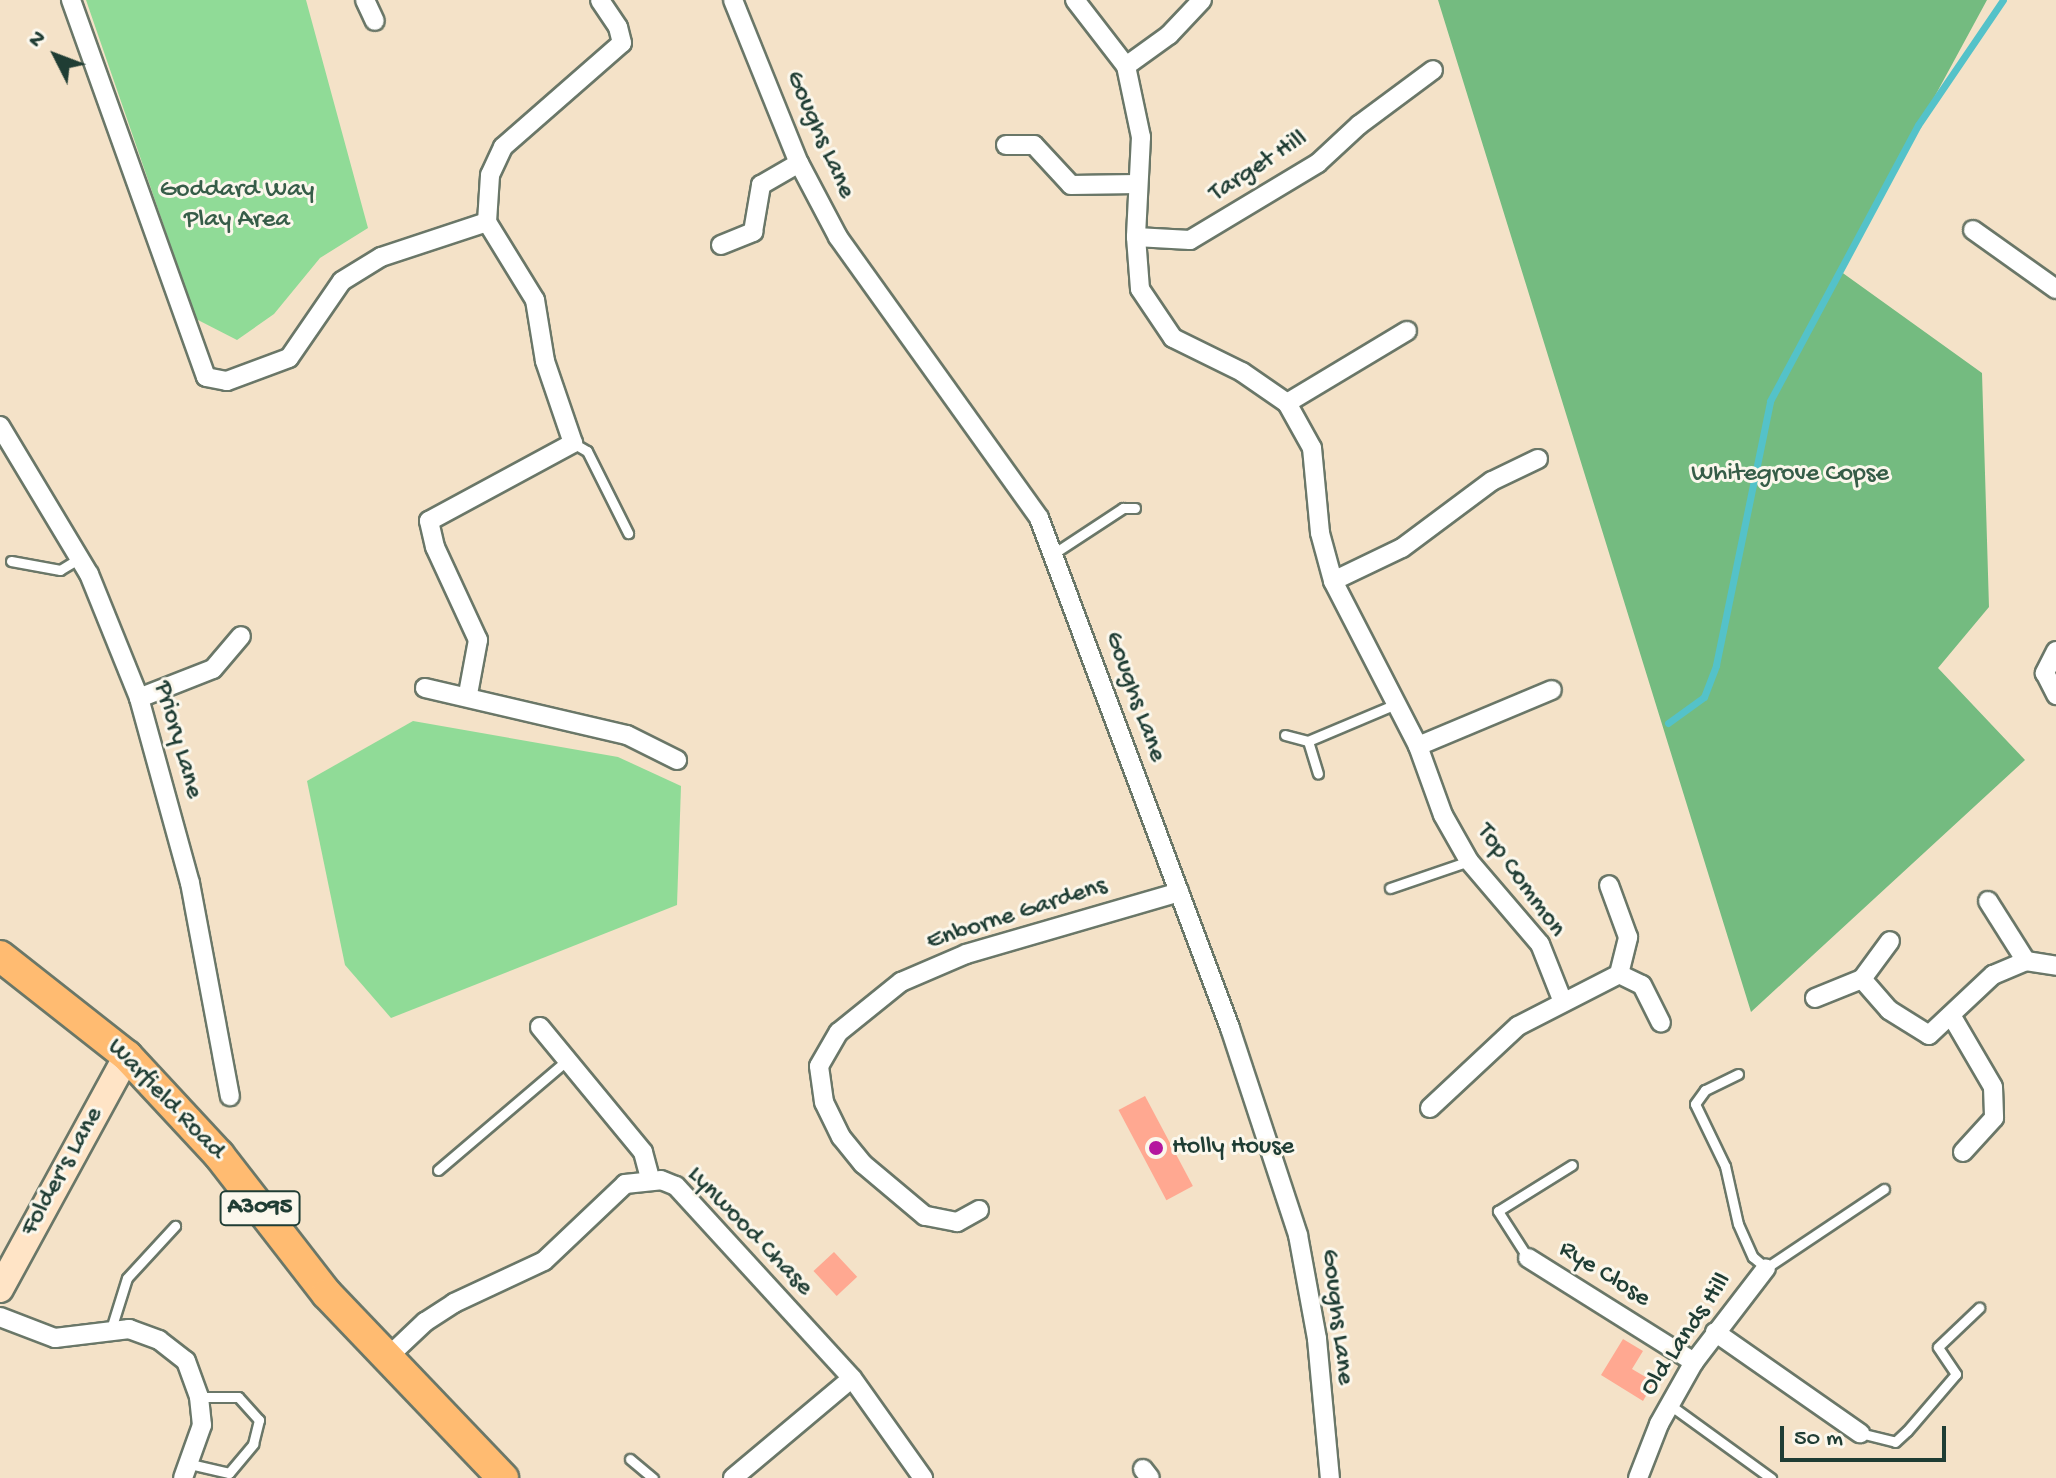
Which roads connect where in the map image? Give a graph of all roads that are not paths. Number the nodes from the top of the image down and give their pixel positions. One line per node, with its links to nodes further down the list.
1 (71, 0): 13 (street)
2 (365, 0): 7 (street)
3 (600, 0): 13 (street)
4 (733, 0): 11 (street, Goughs Lane)
5 (1075, 0): 8 (street, Top Common)
6 (1202, 0): 8 (street)
7 (375, 21)
8 (1126, 66): 12 (street, Top Common)
9 (1433, 70): 15 (street, Target Hill)
10 (1006, 145): 12 (street)
11 (799, 163): 16 (street); 25 (street, Goughs Lane)
12 (1137, 184): 15 (street, Top Common)
13 (487, 222): 21 (street)
14 (1973, 230): 17 (street)
15 (1136, 237): 19 (street, Top Common)
16 (721, 245)
17 (2056, 289)
18 (1407, 331): 19 (street)
19 (1287, 403): 28 (street, Top Common)
20 (0, 426): 26 (street, Priory Lane)
21 (573, 443): 24 (lane); 33 (street)
22 (1538, 459): 28 (street)
23 (1135, 508): 25 (lane)
24 (628, 533)
25 (1053, 554): 45 (street, Goughs Lane)
26 (80, 558): 27 (lane); 35 (street, Priory Lane)
27 (11, 561)
28 (1333, 581): 36 (street, Top Common)
29 (241, 636): 35 (street)
30 (2056, 651): 34 (street)
31 (425, 688): 33 (street)
32 (1552, 690): 39 (street)
33 (468, 694): 40 (street)
34 (2056, 695)
35 (139, 698): 61 (street, Priory Lane)
36 (1396, 704): 38 (lane); 39 (street, Top Common)
37 (1285, 735): 38 (lane)
38 (1308, 741): 41 (lane)
39 (1418, 746): 42 (street, Top Common)
40 (677, 760)
41 (1318, 774)
42 (1469, 861): 44 (lane); 54 (street, Top Common)
43 (1609, 885): 51 (street)
44 (1390, 888)
45 (1179, 892): 68 (street, Enborne Gardens); 89 (street, Goughs Lane)
46 (1988, 901): 49 (street)
47 (1890, 941): 52 (street)
48 (0, 956): 58 (main road, Warfield Road / A3095)
49 (2026, 961): 50 (street); 55 (street)
50 (2056, 966)
51 (1619, 974): 54 (street); 56 (street)
52 (1862, 979): 53 (street); 55 (street)
53 (1815, 998)
54 (1563, 1002): 62 (street)
55 (1951, 1015): 63 (street)
56 (1661, 1023)
57 (540, 1027): 59 (street, Lynwood Chase)
58 (127, 1056): 72 (street, Folder's Lane); 77 (main road, Warfield Road / A3095)
59 (565, 1062): 65 (lane); 66 (street, Lynwood Chase)
60 (1738, 1074): 71 (lane)
61 (230, 1096)
62 (1430, 1108)
63 (1963, 1152)
64 (1572, 1165): 70 (lane)
65 (438, 1170)
66 (650, 1179): 77 (street); 79 (street, Lynwood Chase)
67 (1884, 1189): 71 (lane)
68 (979, 1210)
69 (175, 1226): 75 (lane)
70 (1528, 1258): 78 (street, Rye Close)
71 (1766, 1268): 76 (street, Old Lands Hill)
72 (0, 1289)
73 (1979, 1308): 82 (lane)
74 (0, 1317): 75 (street)
75 (111, 1329): 80 (street)
76 (1715, 1332): 78 (street, Old Lands Hill); 82 (street)
77 (389, 1356): 85 (main road, Warfield Road / A3095)
78 (1694, 1362): 81 (street, Old Lands Hill)
79 (852, 1378): 87 (street); 88 (street, Lynwood Chase)
80 (199, 1397): 84 (street); 84 (lane)
81 (1670, 1405): 90 (street, Old Lands Hill); 91 (lane)
82 (1860, 1433)
83 (630, 1459): 86 (lane)
84 (186, 1471)
85 (503, 1478)
86 (653, 1478)
87 (733, 1478)
88 (923, 1478)
89 (1330, 1478)
90 (1638, 1478)
91 (1771, 1478)

